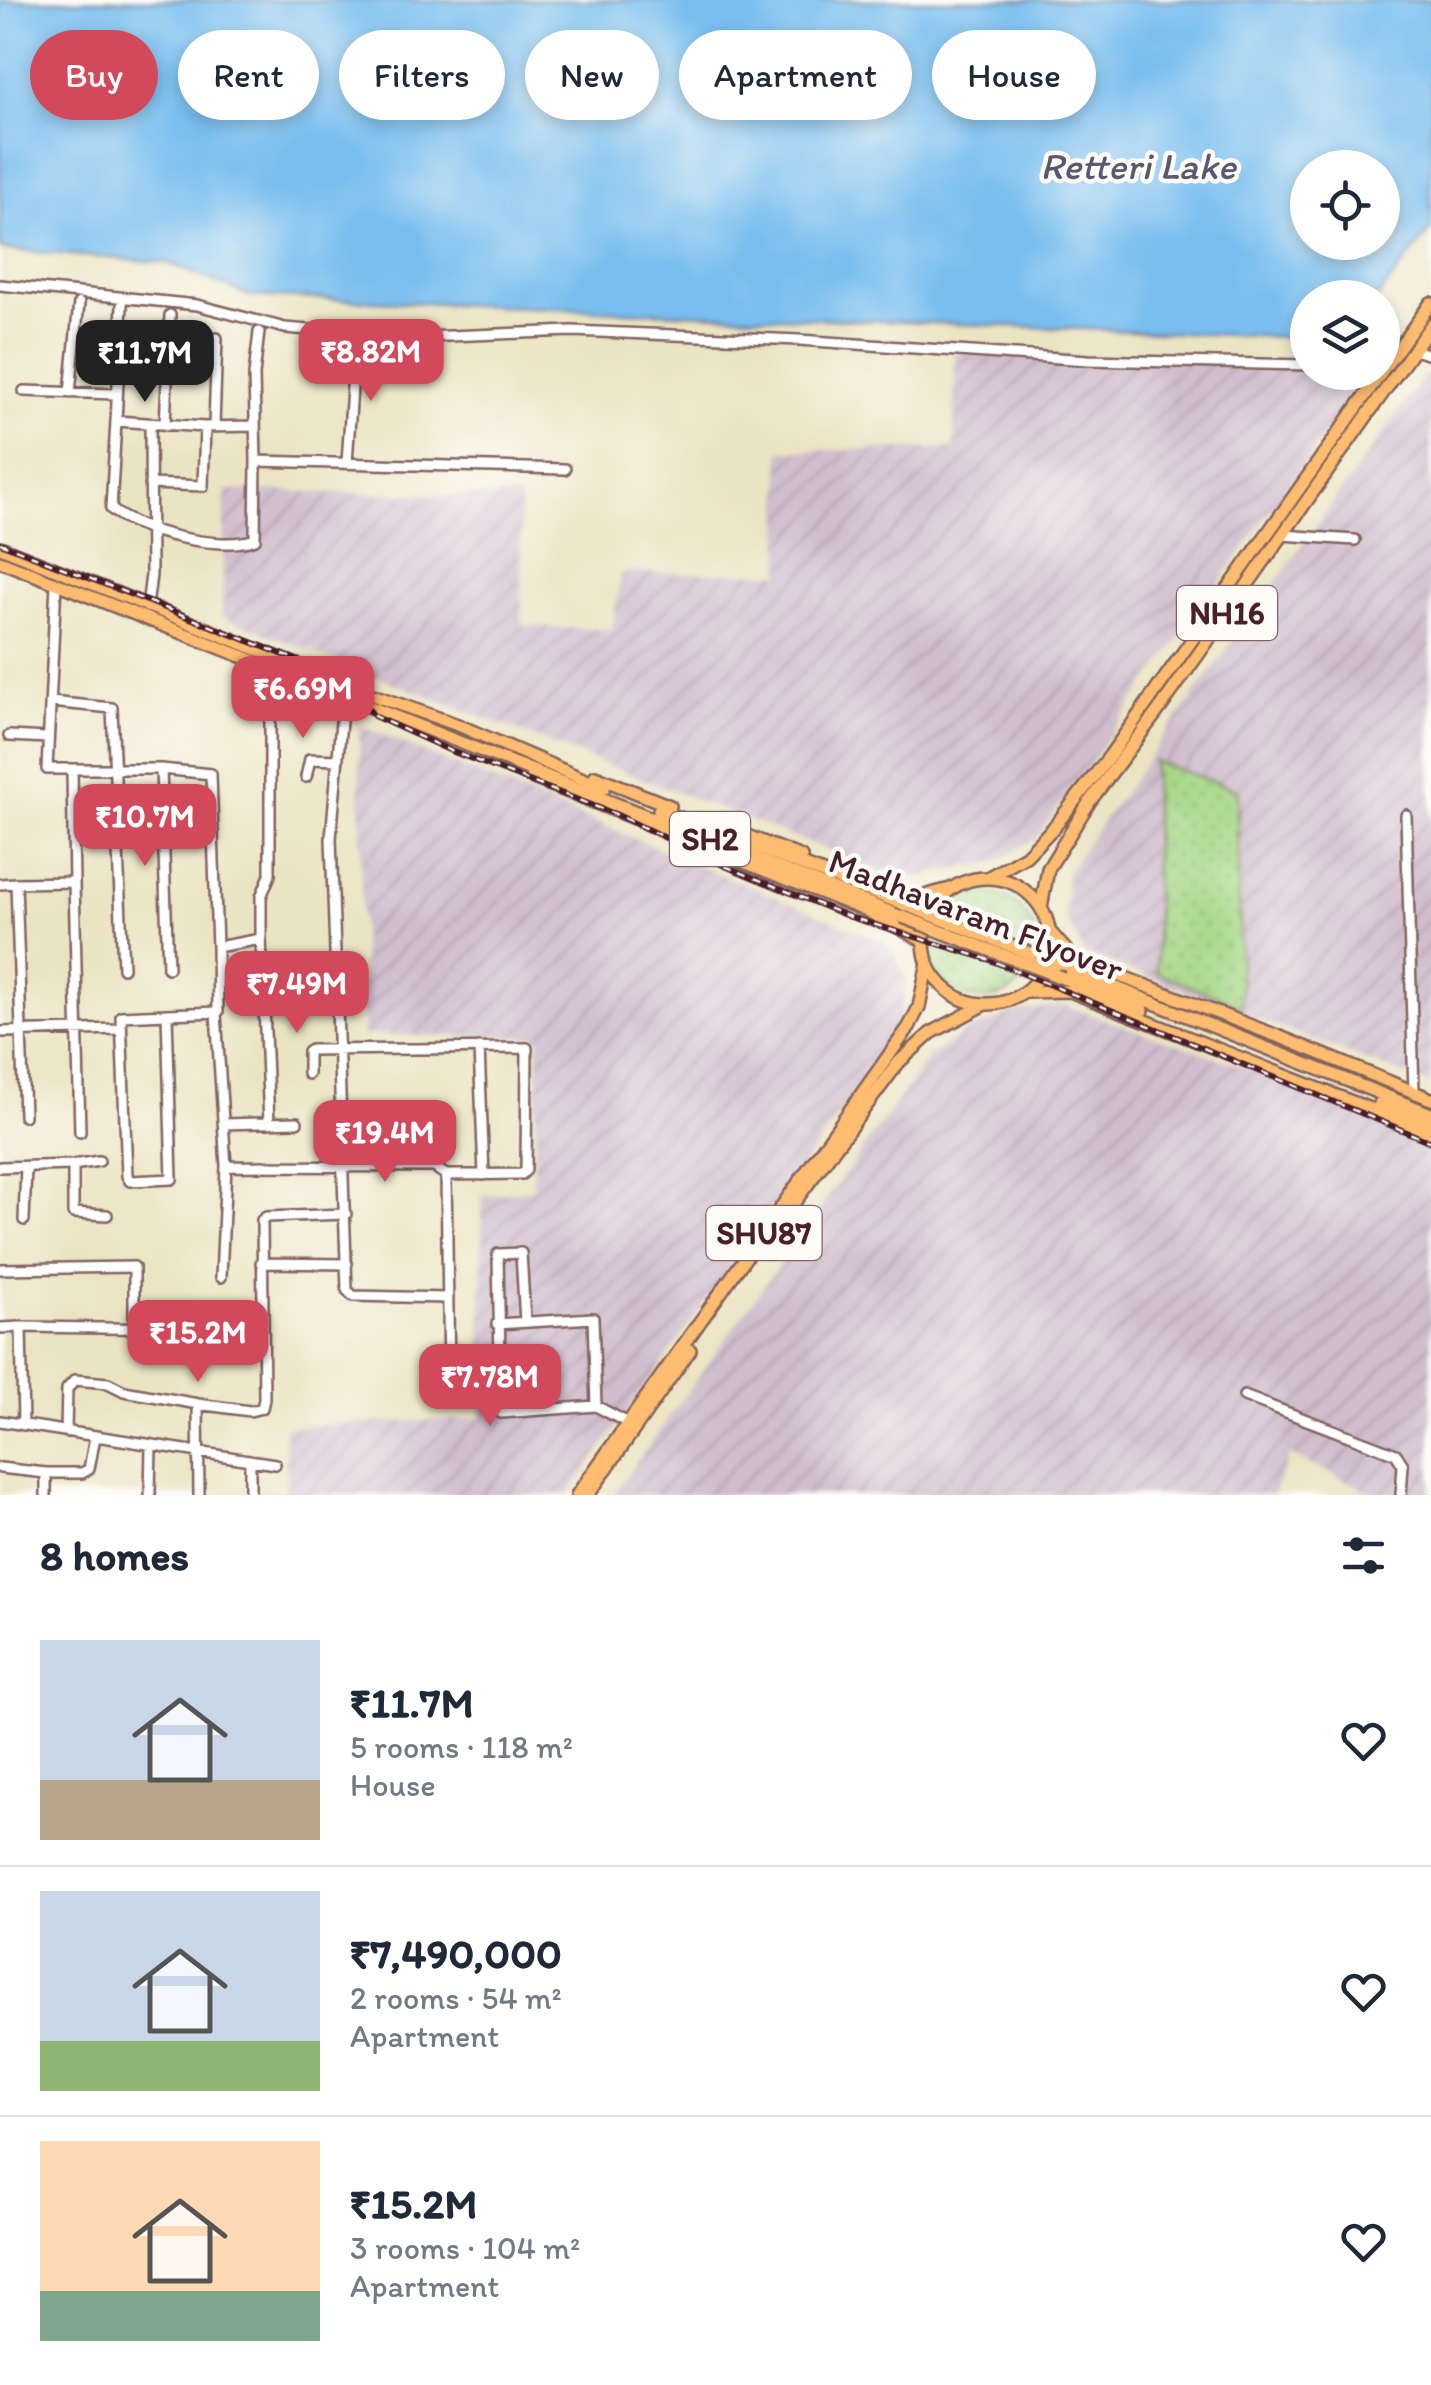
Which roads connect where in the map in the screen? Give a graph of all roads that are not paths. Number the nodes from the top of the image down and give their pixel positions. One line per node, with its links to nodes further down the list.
1 (0, 285): 13 (street)
2 (78, 303): 16 (street)
3 (1431, 303): 10 (main road, NH16)
4 (122, 305): 17 (street)
5 (170, 315): 20 (street)
6 (1431, 324): 11 (main road, NH16)
7 (259, 332): 22 (street)
8 (217, 338): 21 (street)
9 (356, 342): 24 (street)
10 (1400, 346)
11 (1412, 350): 12 (street); 28 (main road, NH16)
12 (1431, 354)
13 (1290, 365)
14 (1368, 390): 47 (main road, NH16)
15 (24, 391): 16 (street)
16 (70, 393): 17 (street)
17 (116, 394): 18 (street)
18 (116, 422): 19 (street); 27 (street)
19 (150, 424): 20 (street); 26 (street)
20 (165, 425): 21 (street)
21 (209, 426): 22 (street); 26 (street)
22 (252, 426): 23 (street)
23 (256, 461): 24 (street); 27 (street)
24 (347, 462): 25 (street)
25 (566, 469)
26 (150, 484): 27 (street)
27 (149, 527): 33 (street)
28 (1282, 535): 29 (street); 52 (main road, NH16)
29 (1355, 540)
30 (0, 547): 33 (main road, SH2)
31 (0, 561): 32 (main road, SH2)
32 (56, 583): 34 (main road, SH2); 36 (street)
33 (148, 606): 39 (main road, SH2)
34 (283, 674): 35 (main road, SH2); 54 (street)
35 (343, 698): 40 (main road, SH2); 41 (street)
36 (50, 702): 38 (street); 43 (street)
37 (9, 736): 38 (street)
38 (48, 738): 42 (street)
39 (518, 755): 40 (main road, Madhavaram Flyover / SH2); 51 (main road); 75 (main road, Madhavaram Flyover / SH2, bridge); 79 (main road, Madhavaram Flyover / SH2, bridge)
40 (500, 758): 55 (main road)
41 (338, 760): 45 (street); 70 (street)
42 (72, 770): 43 (street); 48 (street)
43 (114, 770): 44 (street); 58 (street)
44 (161, 770): 56 (street); 59 (street)
45 (306, 777)
46 (1406, 815): 73 (street)
47 (989, 877): 51 (main road); 52 (main road)
48 (74, 882): 49 (street); 68 (street)
49 (16, 883): 50 (street); 67 (street)
50 (0, 884)
51 (950, 889): 55 (main road)
52 (1041, 908): 53 (main road)
53 (1050, 932): 60 (main road); 73 (main road)
54 (261, 939): 56 (street); 78 (street)
55 (924, 942): 57 (main road, SHU87)
56 (218, 947): 62 (street)
57 (928, 962): 61 (main road); 64 (main road, SHU87)
58 (123, 968)
59 (168, 968)
60 (1025, 992): 61 (main road, SHU87); 82 (main road)
61 (984, 1005): 69 (main road, SHU87)
62 (216, 1013): 63 (street); 80 (street)
63 (167, 1014): 65 (street); 65 (street)
64 (914, 1018): 69 (main road); 110 (main road, SHU87)
65 (120, 1028): 68 (street)
66 (0, 1032): 67 (street)
67 (22, 1032): 68 (street); 76 (street)
68 (77, 1032): 81 (street)
69 (930, 1033): 125 (main road, SHU87)
70 (338, 1048): 71 (street); 72 (street); 85 (street)
71 (479, 1048): 90 (street); 90 (street)
72 (308, 1074)
73 (1414, 1092): 74 (main road)
74 (1431, 1099)
75 (1431, 1114)
76 (24, 1116)
77 (298, 1122): 78 (street)
78 (269, 1123): 80 (street)
79 (1431, 1123)
80 (224, 1124): 87 (street)
81 (80, 1132)
82 (1431, 1133)
83 (99, 1161): 84 (street)
84 (73, 1165): 88 (street); 92 (street)
85 (340, 1165): 87 (street); 89 (street); 91 (street)
86 (0, 1166): 88 (street)
87 (226, 1166): 97 (street)
88 (26, 1167): 93 (street)
89 (446, 1174): 90 (street); 98 (street)
90 (484, 1175)
91 (346, 1214): 94 (street); 95 (street)
92 (107, 1215)
93 (24, 1220)
94 (261, 1263): 95 (street); 104 (street)
95 (347, 1264): 98 (street)
96 (0, 1269): 102 (street)
97 (221, 1278)
98 (448, 1298): 105 (street)
99 (525, 1322): 100 (street); 100 (street); 108 (street)
100 (497, 1324): 108 (street)
101 (20, 1327): 102 (street); 103 (street); 111 (street)
102 (134, 1327): 104 (street)
103 (0, 1328)
104 (263, 1330): 107 (street)
105 (465, 1377)
106 (1244, 1396): 126 (street)
107 (198, 1404): 112 (street); 115 (street)
108 (596, 1406): 110 (street)
109 (0, 1421): 111 (street)
110 (628, 1423): 124 (main road, SHU87)
111 (23, 1425): 112 (street)
112 (66, 1432): 113 (street)
113 (95, 1436): 114 (street); 119 (street)
114 (151, 1446): 115 (street); 121 (street)
115 (198, 1451): 116 (street); 122 (street)
116 (250, 1460): 117 (street); 123 (street)
117 (275, 1464)
118 (0, 1468): 119 (street)
119 (46, 1473): 120 (street)
120 (46, 1495)
121 (150, 1495)
122 (199, 1495)
123 (250, 1495)
124 (577, 1495)
125 (588, 1495)
126 (1401, 1495)

